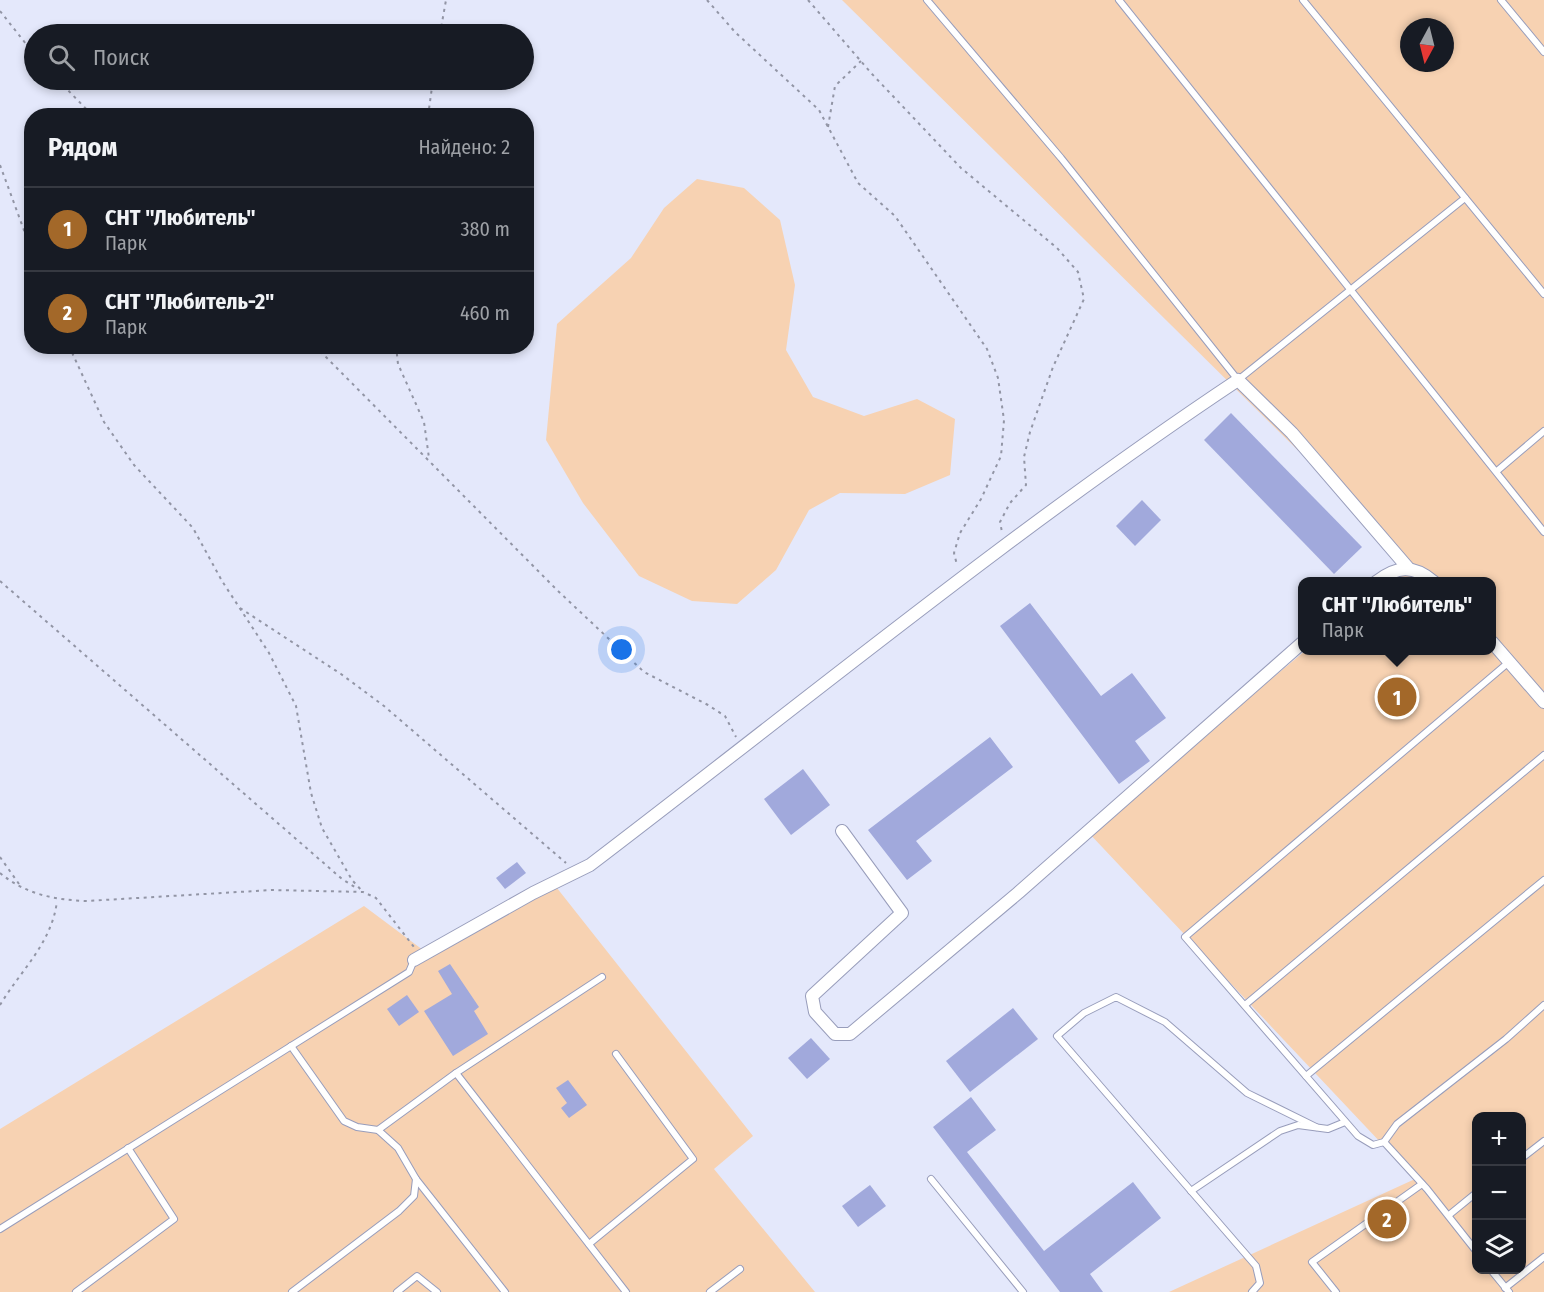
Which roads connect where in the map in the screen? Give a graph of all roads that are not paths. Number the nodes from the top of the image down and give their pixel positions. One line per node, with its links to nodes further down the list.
1 (927, 0): 9 (lane)
2 (1119, 0): 7 (lane)
3 (1303, 0): 6 (lane)
4 (1501, 0): 5 (lane)
5 (1544, 52)
6 (1465, 198): 7 (lane); 8 (lane)
7 (1352, 289): 9 (lane); 11 (lane)
8 (1544, 294)
9 (1238, 380): 13 (street); 23 (street)
10 (1544, 431): 11 (lane)
11 (1497, 471): 12 (lane)
12 (1544, 532)
13 (1409, 569): 14 (street); 15 (street)
14 (1382, 577)
15 (1428, 577)
16 (1298, 647): 21 (street)
17 (1496, 648): 18 (street)
18 (1509, 662): 19 (street); 25 (lane)
19 (1544, 702)
20 (1544, 755): 25 (lane)
21 (842, 831)
22 (1544, 880): 31 (lane)
23 (417, 958): 28 (lane)
24 (603, 976): 30 (lane)
25 (1245, 1005): 31 (lane)
26 (1541, 1007): 27 (lane); 36 (lane)
27 (1544, 1016)
28 (291, 1046): 34 (lane); 37 (lane)
29 (616, 1054): 46 (lane)
30 (456, 1073): 34 (lane); 46 (lane)
31 (1306, 1076): 32 (lane)
32 (1345, 1122): 33 (lane); 36 (lane)
33 (1316, 1128): 42 (lane); 42 (lane)
34 (378, 1130): 39 (lane)
35 (1544, 1141): 38 (lane)
36 (1384, 1142): 41 (lane)
37 (129, 1149): 45 (lane); 52 (lane)
38 (1526, 1154)
39 (416, 1179): 53 (lane); 56 (lane)
40 (931, 1179): 59 (lane)
41 (1422, 1184): 44 (lane); 61 (lane)
42 (1191, 1191): 60 (lane)
43 (1472, 1196): 44 (lane)
44 (1449, 1215): 47 (lane)
45 (0, 1229)
46 (589, 1244): 57 (lane)
47 (1472, 1246)
48 (1544, 1257): 51 (lane)
49 (740, 1269): 58 (lane)
50 (1495, 1274): 51 (lane)
51 (1507, 1290)
52 (76, 1292)
53 (292, 1292)
54 (397, 1292): 55 (lane)
55 (437, 1292)
56 (505, 1292)
57 (626, 1292)
58 (710, 1292)
59 (1023, 1292)
60 (1252, 1292)
61 (1336, 1292)

